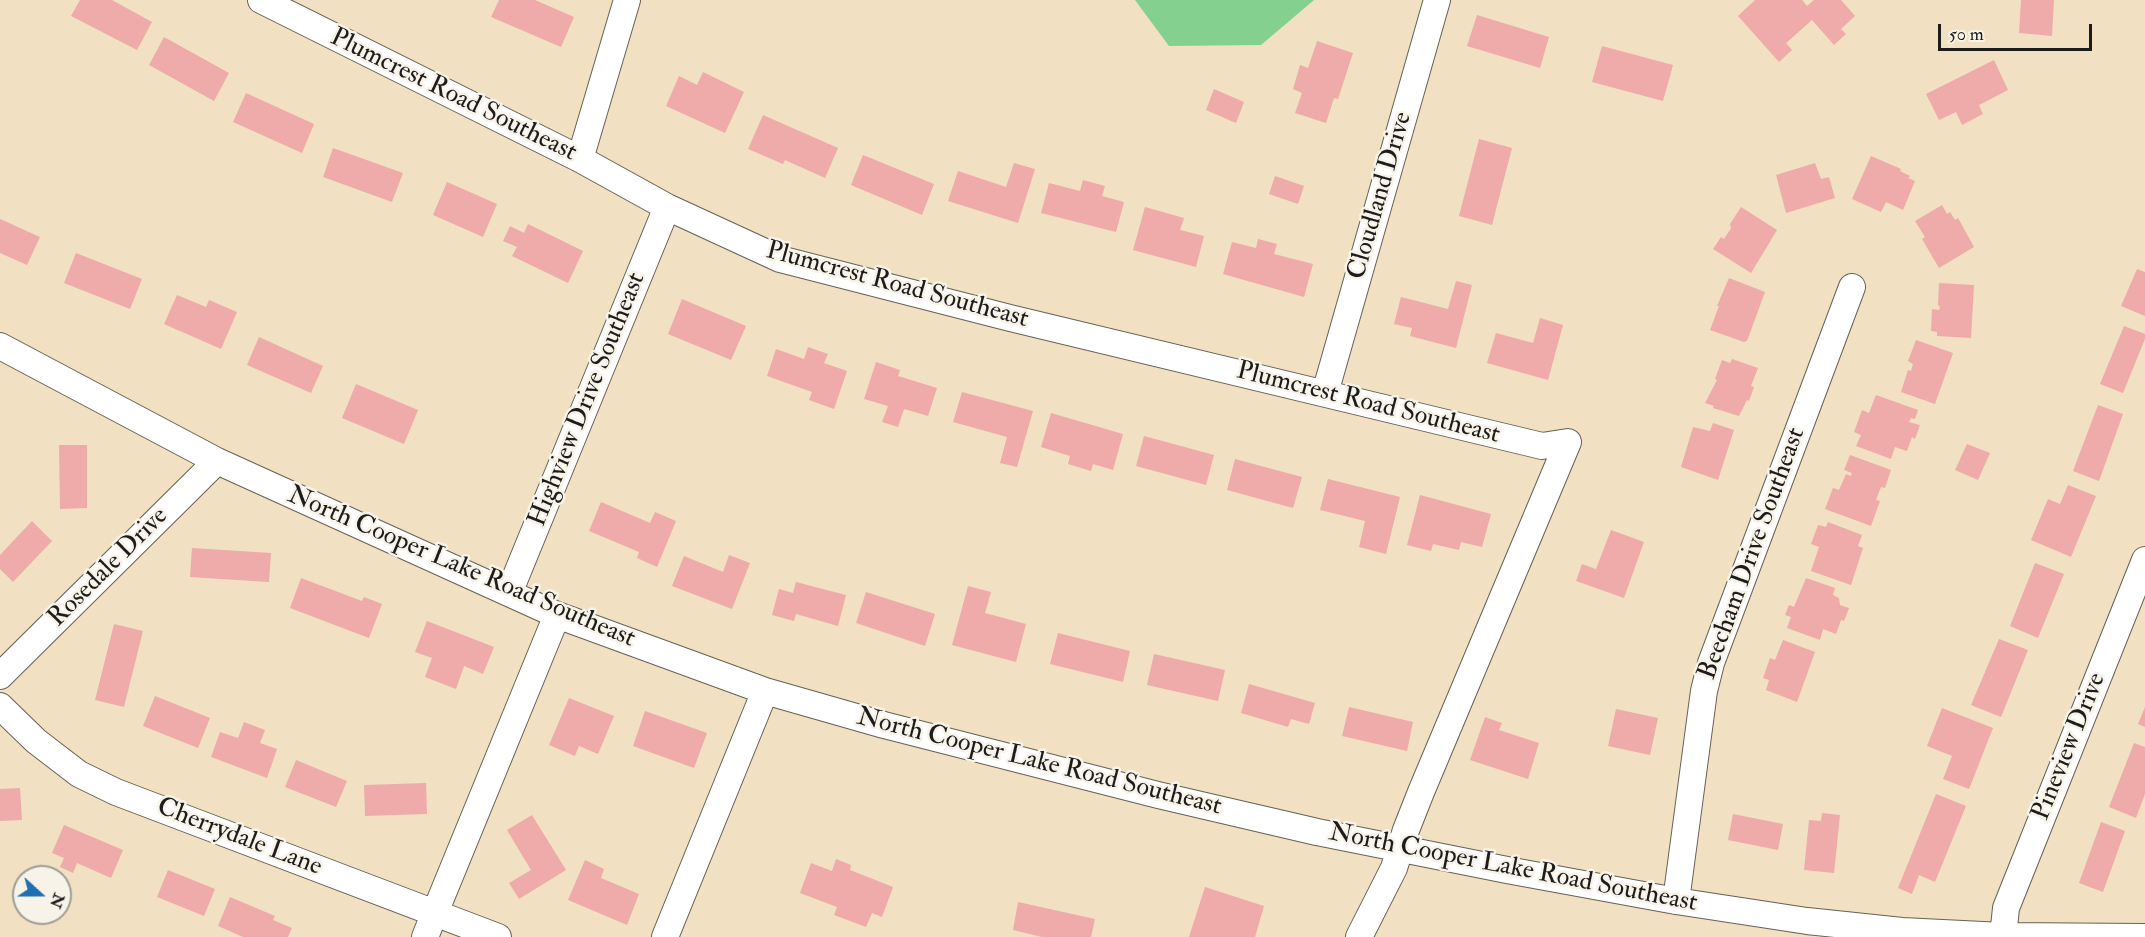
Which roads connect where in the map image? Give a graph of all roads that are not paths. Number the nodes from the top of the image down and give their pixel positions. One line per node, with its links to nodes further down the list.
1 (261, 0): 4 (street, Plumcrest Road Southeast)
2 (627, 0): 4 (street)
3 (1437, 0): 8 (street, Cloudland Drive)
4 (580, 159): 5 (street, Plumcrest Road Southeast)
5 (667, 207): 8 (street, Plumcrest Road Southeast); 11 (street, Highview Drive Southeast)
6 (1852, 287): 17 (street, Beecham Drive Southeast)
7 (0, 346): 9 (street, North Cooper Lake Road Southeast)
8 (1325, 393): 16 (street, Plumcrest Road Southeast)
9 (217, 461): 11 (street, North Cooper Lake Road Southeast); 13 (street, Rosedale Drive)
10 (2145, 560): 24 (street, Pineview Drive)
11 (509, 593): 12 (street, North Cooper Lake Road Southeast)
12 (557, 615): 14 (street, North Cooper Lake Road Southeast); 18 (street)
13 (0, 676)
14 (765, 691): 16 (street, North Cooper Lake Road Southeast); 22 (street)
15 (0, 706): 18 (street, Cherrydale Lane)
16 (1401, 848): 17 (street, North Cooper Lake Road Southeast); 23 (street)
17 (1676, 900): 24 (street, North Cooper Lake Road Southeast)
18 (435, 912): 20 (street); 21 (street, Cherrydale Lane)
19 (2145, 936): 24 (street, North Cooper Lake Road Southeast)
20 (425, 937)
21 (498, 937)
22 (665, 937)
23 (1359, 937)
24 (2003, 937)

